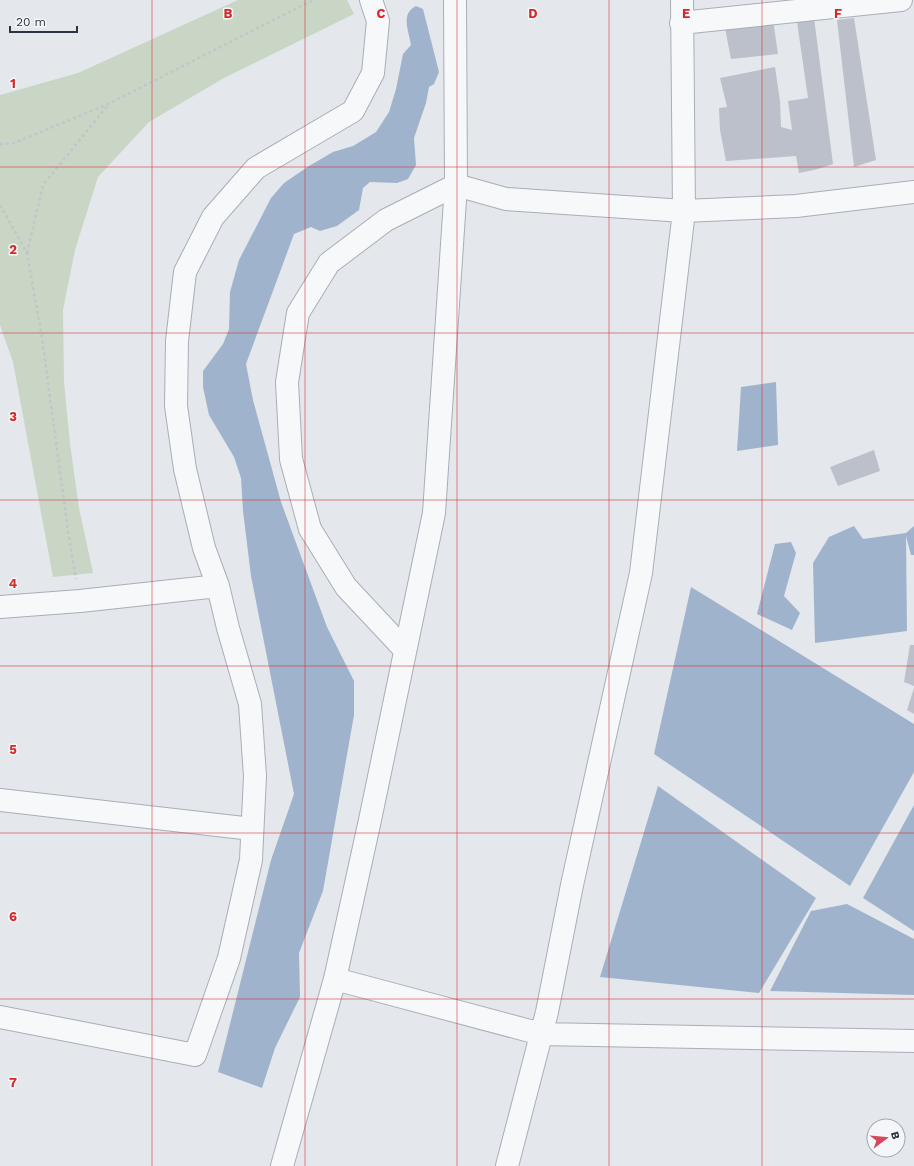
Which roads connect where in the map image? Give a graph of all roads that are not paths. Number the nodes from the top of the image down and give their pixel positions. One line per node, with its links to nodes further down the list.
1 (371, 0): 9 (street)
2 (455, 0): 6 (street)
3 (682, 0): 5 (street)
4 (901, 0): 5 (street)
5 (681, 23): 8 (street)
6 (456, 184): 8 (street); 11 (street); 11 (street)
7 (914, 192): 8 (street)
8 (684, 211): 16 (street)
9 (218, 586): 10 (street); 13 (street)
10 (0, 607)
11 (406, 650): 14 (street)
12 (0, 800): 13 (street)
13 (252, 829): 15 (street)
14 (335, 979): 16 (street); 18 (street)
15 (0, 1016)
16 (541, 1034): 17 (street); 19 (street)
17 (914, 1041)
18 (282, 1166)
19 (507, 1166)

